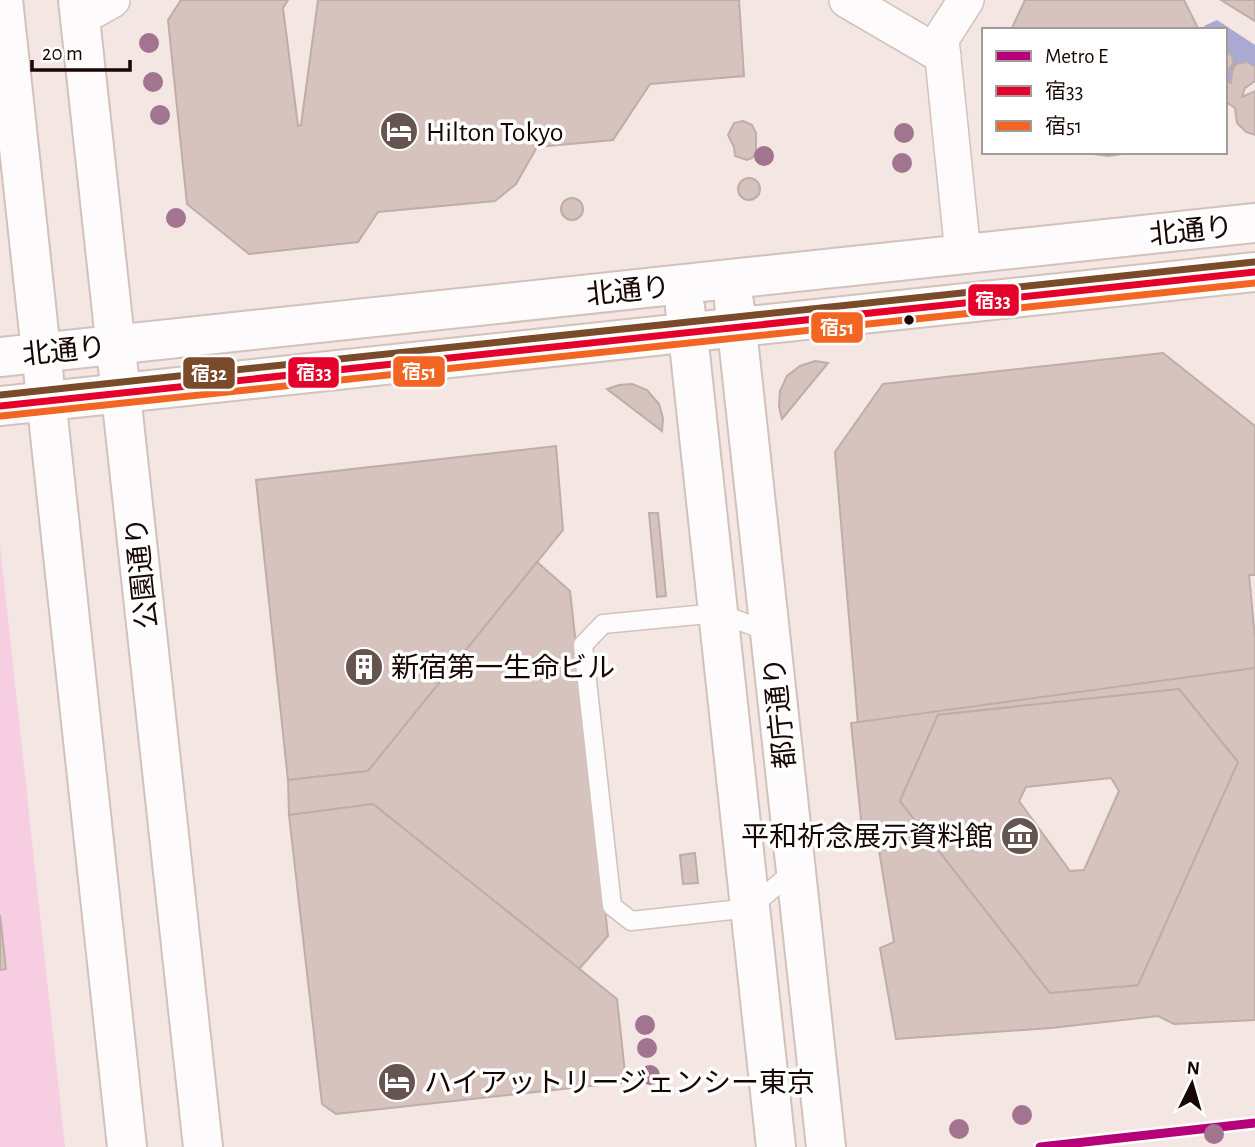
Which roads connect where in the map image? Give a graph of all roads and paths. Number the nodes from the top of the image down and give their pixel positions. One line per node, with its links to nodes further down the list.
1 (3, 0): 14 (main road)
2 (847, 0): 5 (street)
3 (966, 0): 5 (street)
4 (90, 6): 13 (main road, 公園通り)
5 (943, 57): 7 (street)
6 (1255, 223): 7 (main road, 北通り)
7 (963, 254): 9 (main road, 北通り)
8 (1255, 272): 11 (main road, 北通り)
9 (731, 279): 10 (main road, 北通り); 11 (main road, 都庁通り)
10 (683, 284): 12 (main road, 都庁通り); 13 (main road, 北通り)
11 (737, 327): 12 (main road, 北通り); 20 (main road, 都庁通り)
12 (688, 332): 16 (main road, 北通り); 19 (main road, 都庁通り)
13 (116, 345): 14 (main road, 北通り); 16 (main road, 公園通り)
14 (41, 352): 15 (main road, 北通り); 17 (main road)
15 (0, 357)
16 (121, 393): 17 (main road, 北通り); 26 (main road, 公園通り)
17 (46, 401): 18 (main road, 北通り); 25 (main road)
18 (0, 406)
19 (718, 613): 20 (lane); 22 (main road, 都庁通り); 22 (lane)
20 (770, 632): 21 (main road, 都庁通り)
21 (796, 869): 22 (lane); 23 (main road, 都庁通り)
22 (750, 908): 24 (main road, 都庁通り)
23 (825, 1139)
24 (775, 1142)
25 (127, 1147)
26 (203, 1147)

